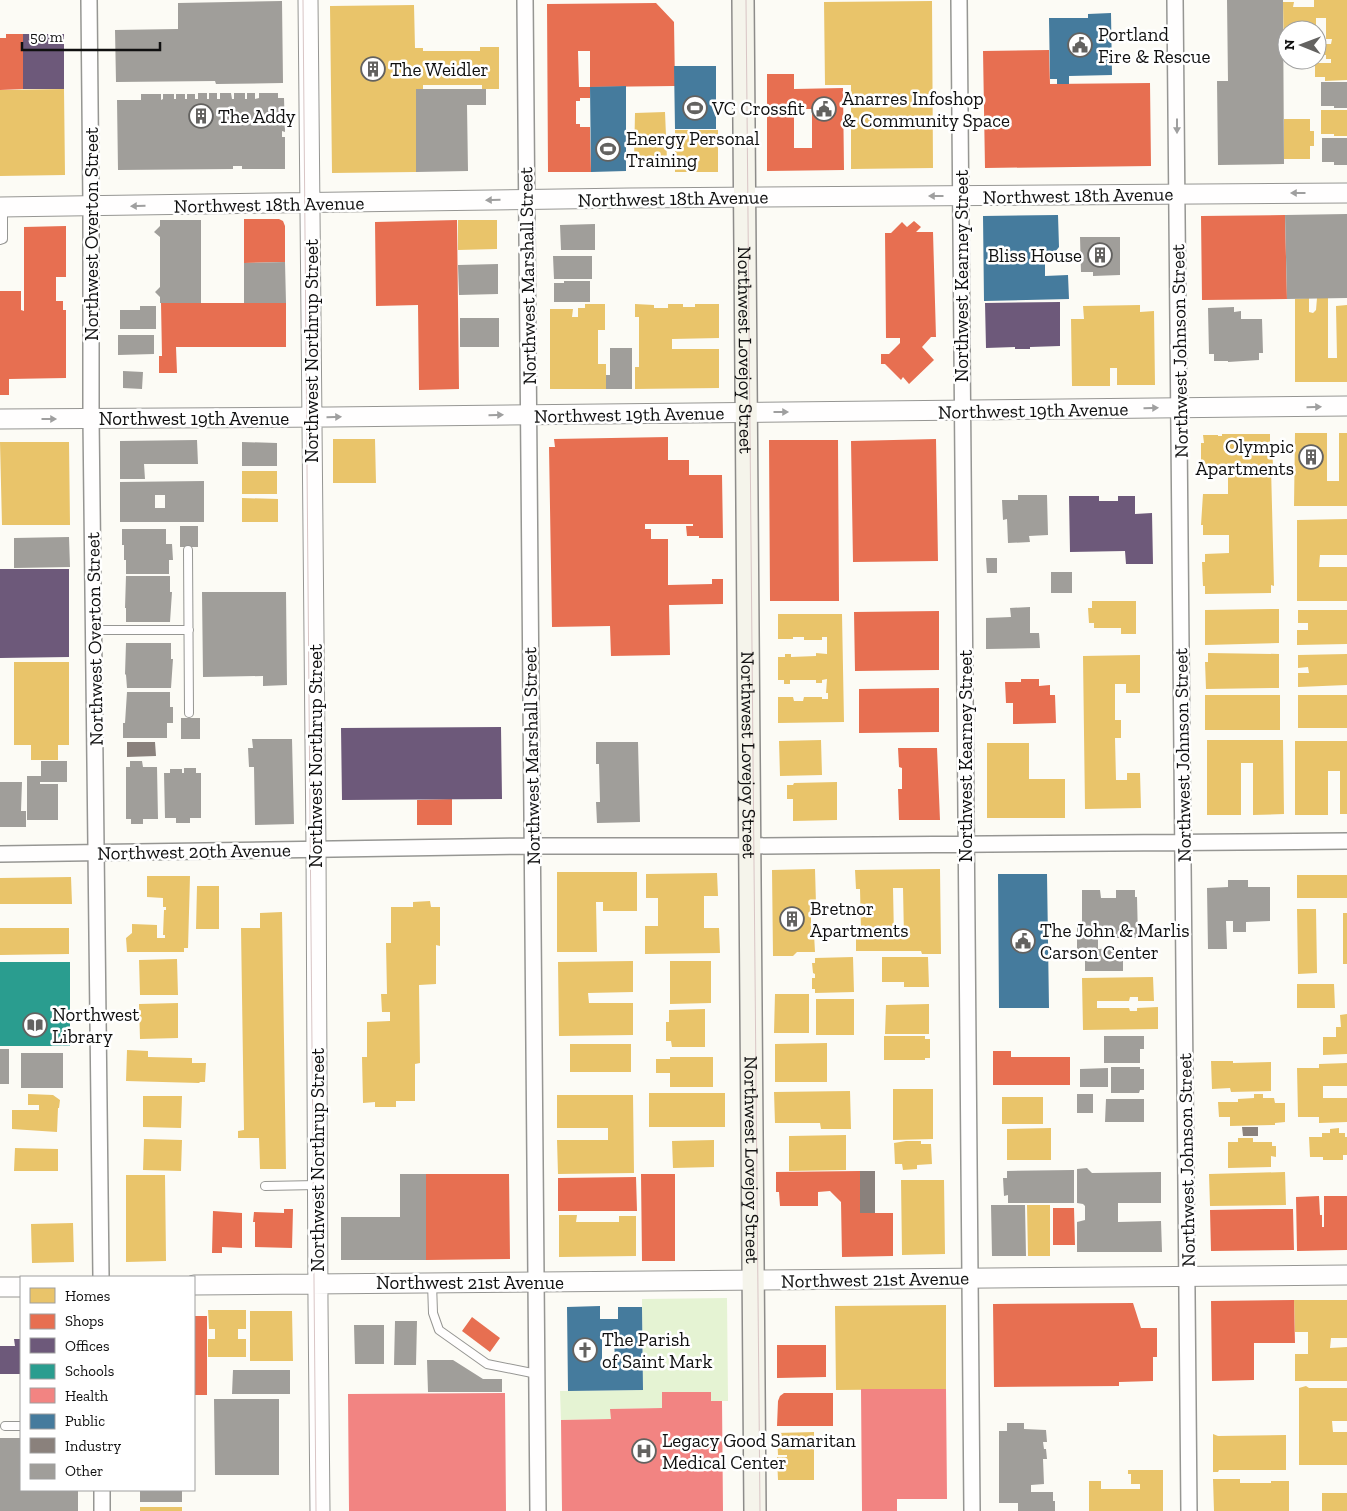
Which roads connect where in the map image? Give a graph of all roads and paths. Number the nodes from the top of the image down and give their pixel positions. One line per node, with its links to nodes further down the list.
1 (88, 0): 13 (street, Northwest Overton Street)
2 (308, 0): 12 (street, Northwest Northrup Street)
3 (525, 0): 11 (street, Northwest Marshall Street)
4 (743, 0): 10 (main road, Northwest Lovejoy Street)
5 (959, 0): 9 (street, Northwest Kearney Street)
6 (1175, 0): 8 (street, Northwest Johnson Street, one-way to 8)
7 (1347, 193): 8 (street, Northwest 18th Avenue, one-way to 8)
8 (1177, 194): 9 (street, Northwest 18th Avenue); 17 (street, Northwest Johnson Street)
9 (961, 196): 10 (street, Northwest 18th Avenue, one-way to 10); 18 (street, Northwest Kearney Street)
10 (745, 197): 11 (street, Northwest 18th Avenue); 19 (main road, Northwest Lovejoy Street)
11 (526, 200): 12 (street, Northwest 18th Avenue, one-way to 12); 20 (street, Northwest Marshall Street)
12 (310, 204): 13 (street, Northwest 18th Avenue, one-way to 13); 22 (street, Northwest Northrup Street)
13 (91, 206): 14 (street, Northwest 18th Avenue); 21 (street, Northwest Overton Street)
14 (1, 207): 15 (lane)
15 (0, 240)
16 (1347, 406): 17 (street, Northwest 19th Avenue, one-way to 16)
17 (1179, 408): 18 (street, Northwest 19th Avenue, one-way to 17); 28 (street, Northwest Johnson Street)
18 (962, 410): 19 (street, Northwest 19th Avenue, one-way to 18); 30 (street, Northwest Kearney Street)
19 (746, 412): 20 (street, Northwest 19th Avenue); 32 (main road, Northwest Lovejoy Street)
20 (528, 415): 22 (street, Northwest 19th Avenue, one-way to 20); 31 (street, Northwest Marshall Street)
21 (91, 418): 22 (street, Northwest 19th Avenue); 23 (street, Northwest 19th Avenue, one-way to 21); 25 (street, Northwest Overton Street)
22 (312, 418): 33 (street, Northwest Northrup Street)
23 (0, 419)
24 (188, 550): 26 (lane)
25 (94, 630): 26 (lane); 34 (street, Northwest Overton Street)
26 (188, 630): 27 (lane)
27 (189, 713)
28 (1183, 842): 29 (street, Northwest 20th Avenue); 30 (street, Northwest 20th Avenue); 40 (street, Northwest Johnson Street)
29 (1347, 842)
30 (966, 844): 32 (street, Northwest 20th Avenue); 41 (street, Northwest Kearney Street)
31 (532, 846): 32 (street, Northwest 20th Avenue); 33 (street, Northwest 20th Avenue); 43 (street, Northwest Marshall Street)
32 (749, 846): 42 (main road, Northwest Lovejoy Street)
33 (316, 849): 34 (street, Northwest 20th Avenue); 36 (street, Northwest Northrup Street)
34 (97, 853): 35 (street, Northwest 20th Avenue); 39 (street, Northwest Overton Street)
35 (0, 854)
36 (317, 1185): 37 (lane); 45 (street, Northwest Northrup Street)
37 (265, 1186)
38 (1347, 1275): 40 (street, Northwest 21st Avenue)
39 (100, 1276)
40 (1186, 1276): 41 (street, Northwest 21st Avenue); 58 (street, Northwest Johnson Street)
41 (969, 1279): 42 (street, Northwest 21st Avenue); 57 (street, Northwest Kearney Street)
42 (753, 1281): 43 (street, Northwest 21st Avenue); 56 (main road, Northwest Lovejoy Street)
43 (536, 1282): 44 (street, Northwest 21st Avenue); 49 (street, Northwest Marshall Street)
44 (432, 1283): 45 (street, Northwest 21st Avenue); 49 (lane)
45 (318, 1284): 46 (street, Northwest 21st Avenue); 54 (street, Northwest Northrup Street)
46 (195, 1285)
47 (0, 1287): 48 (street)
48 (20, 1287)
49 (537, 1374): 55 (street, Northwest Marshall Street)
50 (5, 1426): 51 (lane)
51 (20, 1426)
52 (102, 1491): 53 (street)
53 (102, 1511)
54 (320, 1511)
55 (538, 1511)
56 (755, 1511)
57 (972, 1511)
58 (1188, 1511)

